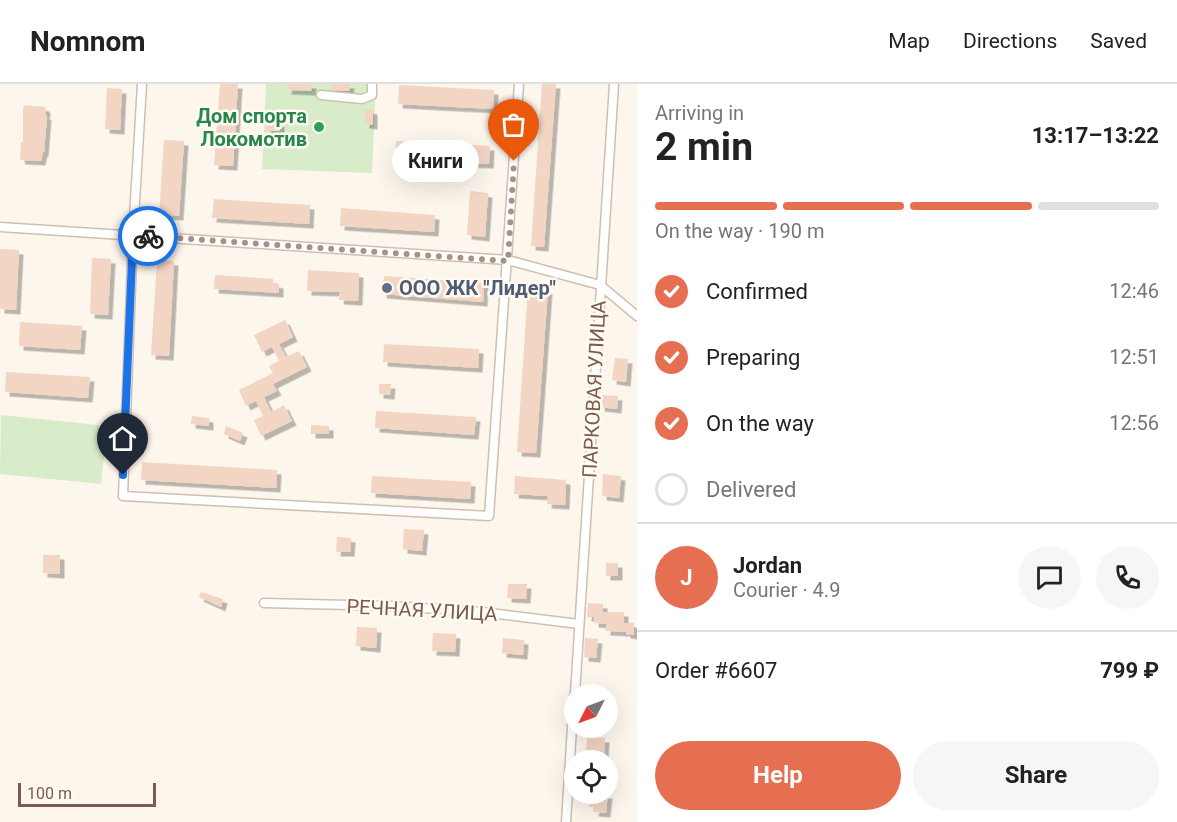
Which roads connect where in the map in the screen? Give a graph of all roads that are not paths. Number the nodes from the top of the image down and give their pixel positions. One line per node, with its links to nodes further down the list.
1 (142, 84): 7 (street)
2 (372, 84): 5 (street)
3 (519, 84): 8 (street)
4 (614, 84): 9 (street, ПАРКОВАЯ УЛИЦА)
5 (321, 95)
6 (0, 227): 7 (street)
7 (133, 235): 8 (street); 8 (street)
8 (508, 261): 9 (street)
9 (600, 285): 10 (street); 12 (street, ПАРКОВАЯ УЛИЦА)
10 (637, 316)
11 (264, 603): 12 (street, РЕЧНАЯ УЛИЦА)
12 (579, 624): 13 (street, ПАРКОВАЯ УЛИЦА)
13 (576, 684)
14 (572, 738): 15 (street, ПАРКОВАЯ УЛИЦА)
15 (566, 822)

